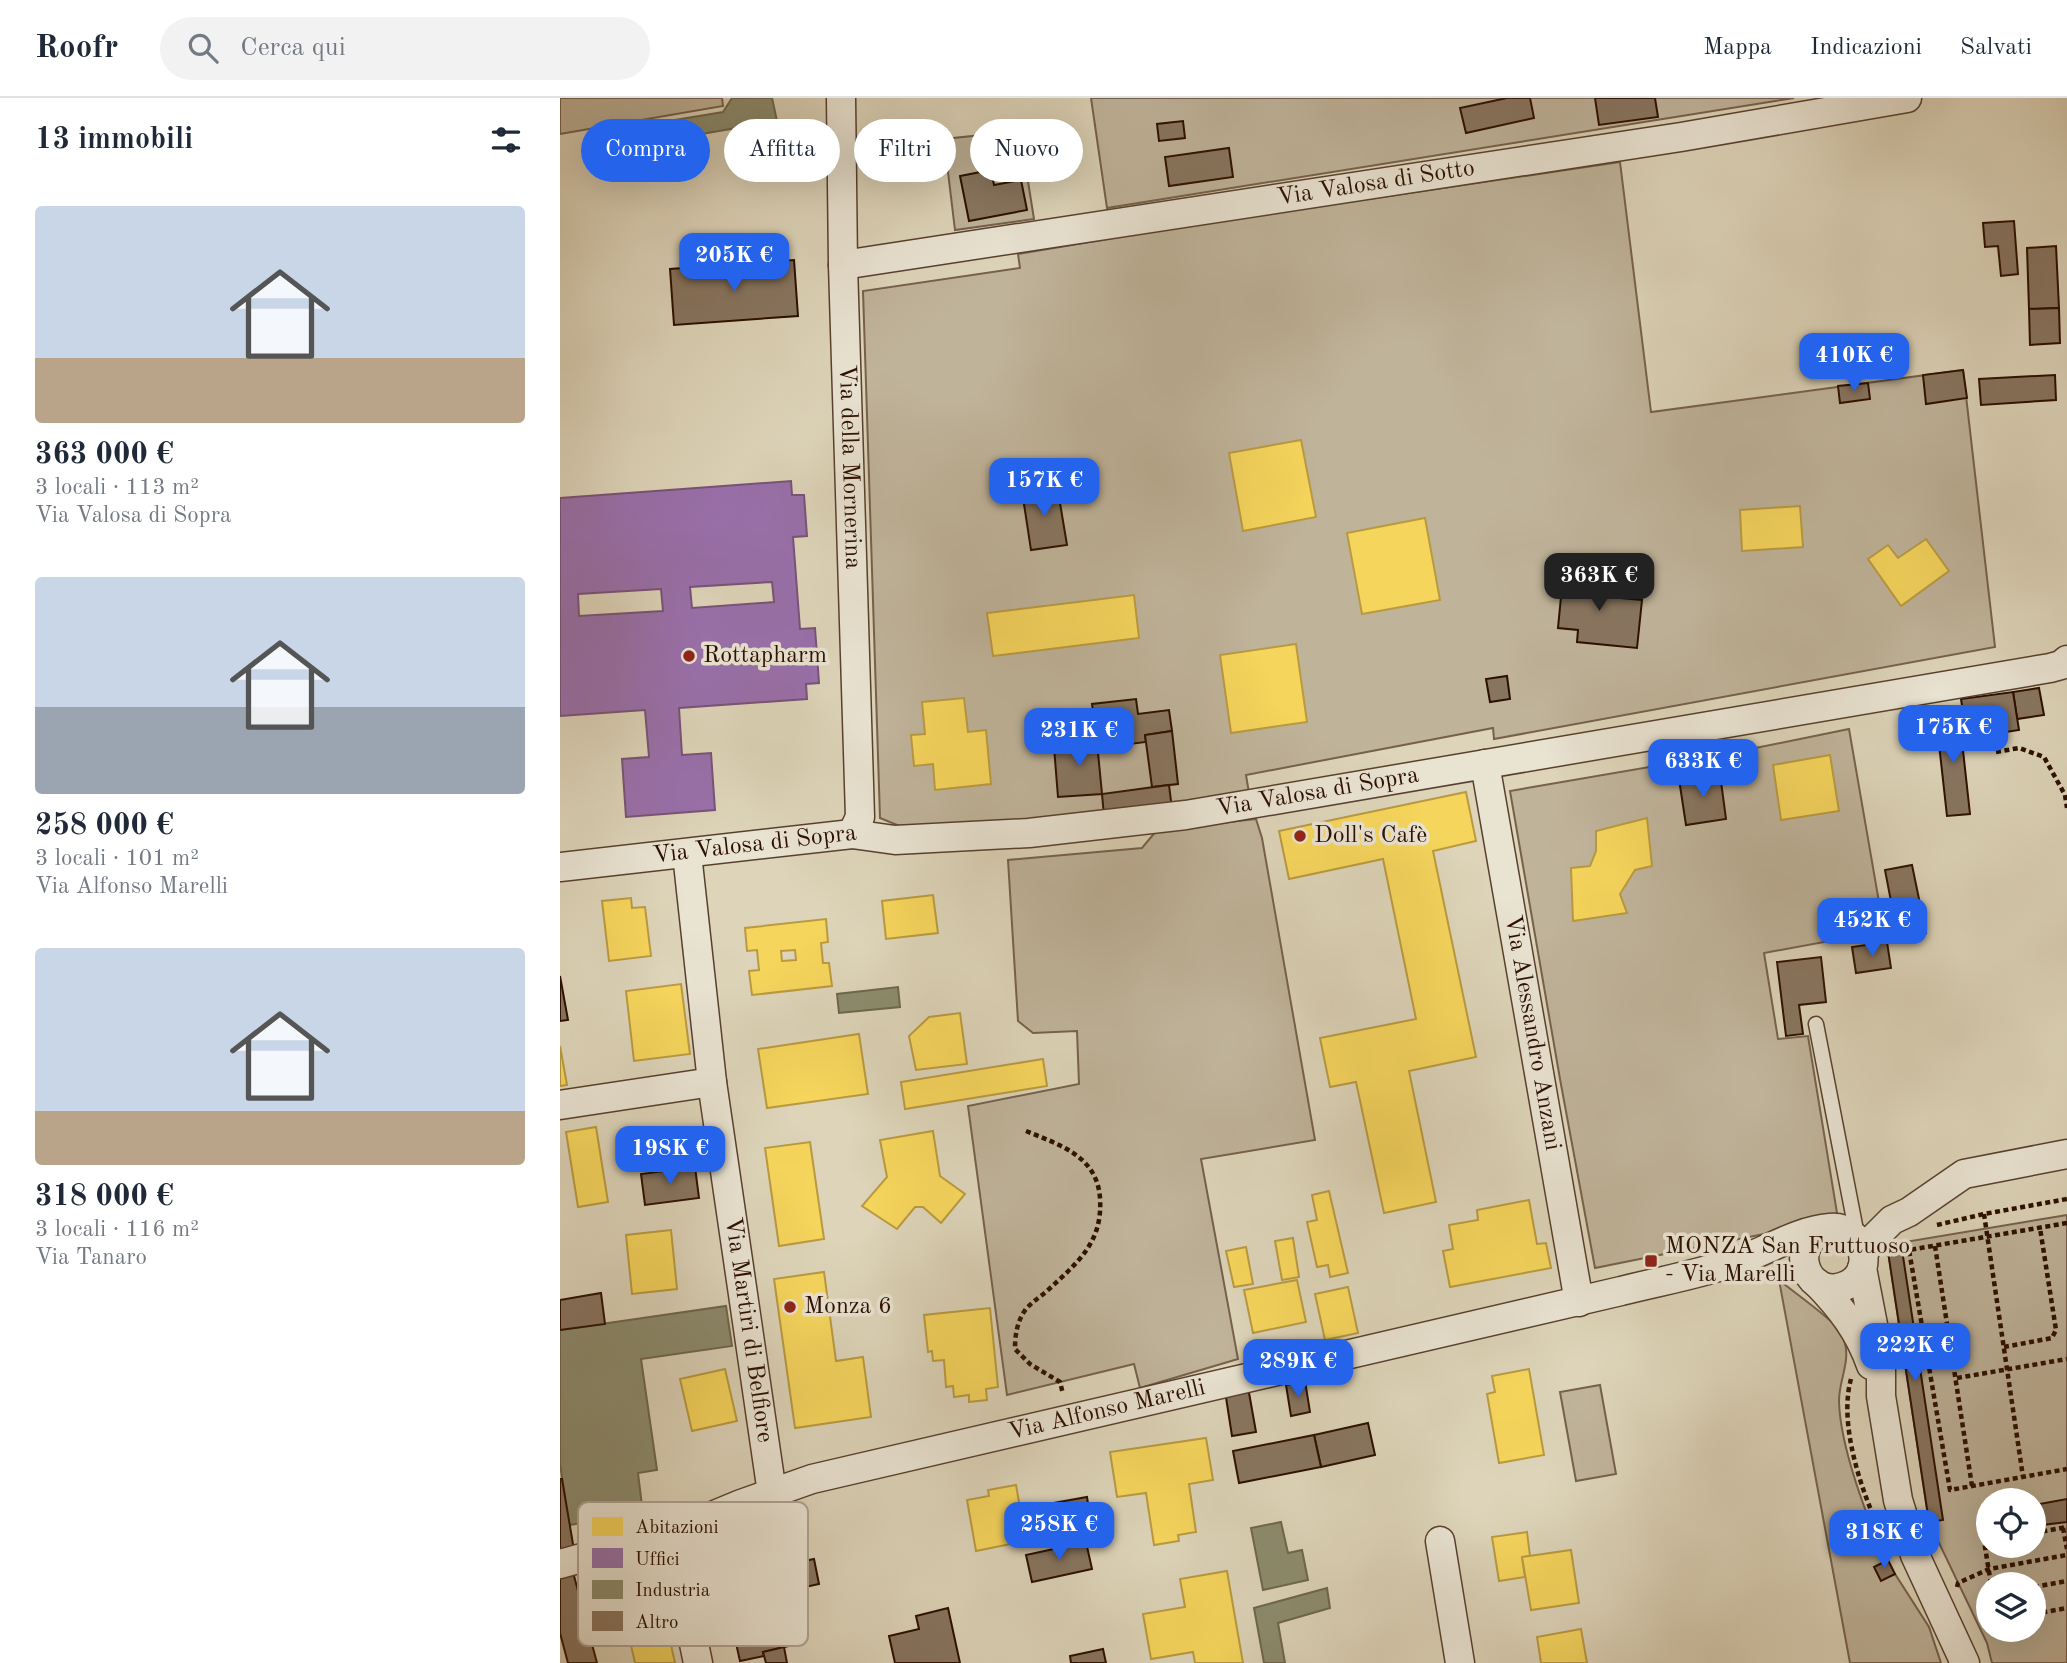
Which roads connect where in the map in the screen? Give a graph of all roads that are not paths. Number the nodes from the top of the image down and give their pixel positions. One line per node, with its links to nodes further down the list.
1 (841, 98): 3 (street, Via della Mornerina)
2 (1907, 98): 3 (street, Via Valosa di Sotto)
3 (843, 265): 6 (street, Via della Mornerina)
4 (2067, 660): 5 (street, Via Valosa di Sopra)
5 (1485, 764): 6 (street, Via Valosa di Sopra); 18 (street, Via Alessandro Anzani)
6 (852, 834): 7 (street, Via Valosa di Sopra)
7 (687, 854): 8 (street, Via Valosa di Sopra); 10 (street, Via Martiri di Belfiore)
8 (560, 867)
9 (1816, 1024): 14 (lane)
10 (712, 1082): 11 (street); 20 (street, Via Martiri di Belfiore)
11 (560, 1105)
12 (2067, 1154): 13 (street, Via Alfonso Marelli)
13 (1911, 1219): 14 (street, Via Alfonso Marelli); 16 (street, Via Alfonso Marelli)
14 (1839, 1227): 15 (street, Via Alfonso Marelli); 16 (street); 17 (street)
15 (1741, 1260): 17 (street, Via Alfonso Marelli); 18 (street, Via Alfonso Marelli)
16 (1863, 1260): 17 (street, Via Alfonso Marelli); 19 (street)
17 (1812, 1278): 19 (street)
18 (1579, 1301): 20 (street, Via Alfonso Marelli)
19 (1881, 1396): 26 (street)
20 (772, 1493): 21 (street, Via Alfonso Marelli)
21 (749, 1502)
22 (1440, 1541): 25 (street)
23 (578, 1559): 24 (street, Via Alfonso Marelli)
24 (560, 1564)
25 (1461, 1663)
26 (1965, 1663)

